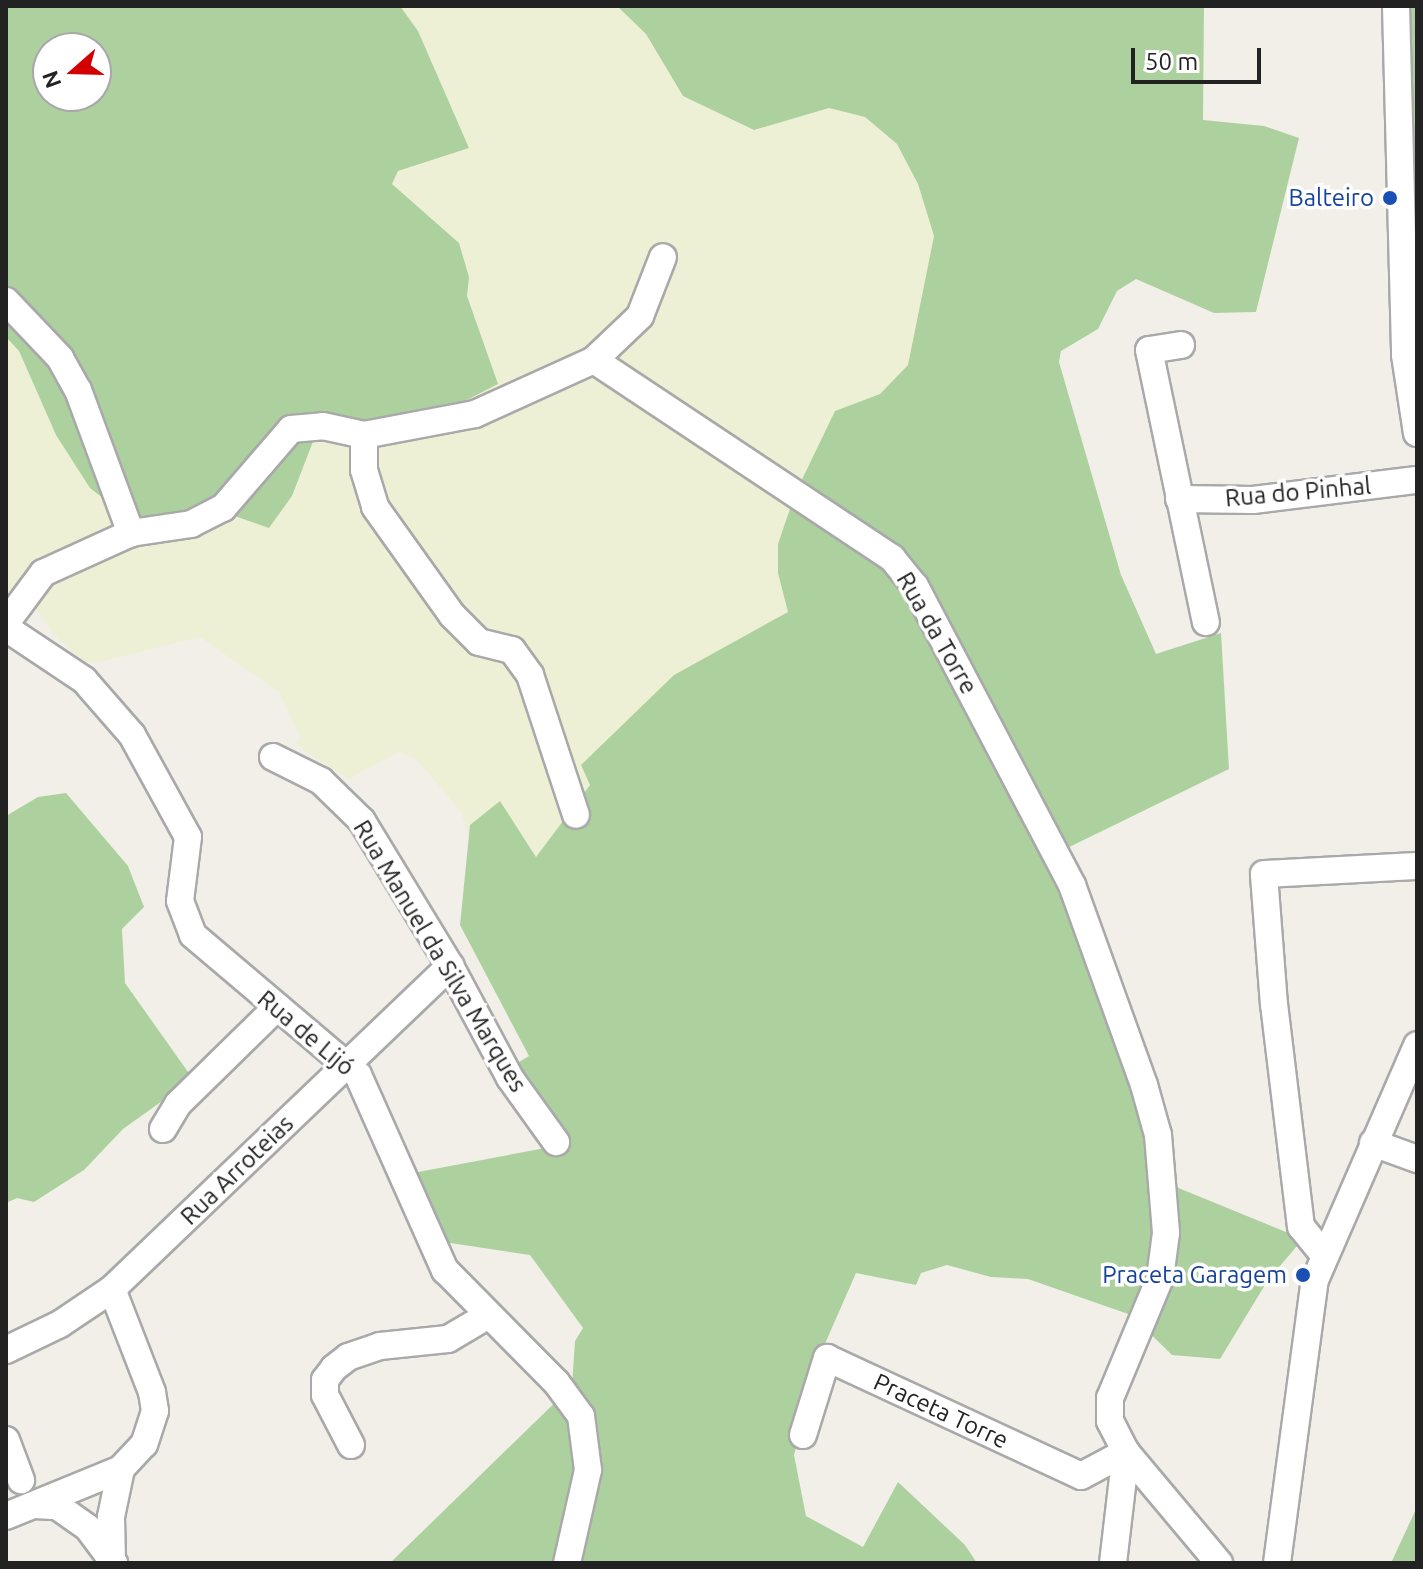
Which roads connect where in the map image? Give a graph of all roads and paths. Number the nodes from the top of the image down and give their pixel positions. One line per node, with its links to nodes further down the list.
1 (1396, 6): 6 (street)
2 (663, 257): 5 (street)
3 (6, 301): 10 (street)
4 (1181, 345): 9 (street)
5 (594, 360): 7 (street); 31 (street, Rua da Torre)
6 (1417, 433)
7 (364, 435): 10 (street); 14 (street)
8 (1417, 480): 9 (street, Rua do Pinhal)
9 (1179, 499): 11 (street)
10 (131, 533): 12 (street)
11 (1206, 622)
12 (6, 625): 17 (street, Rua de Lijó)
13 (273, 757): 16 (street, Rua Manuel da Silva Marques)
14 (576, 815)
15 (1417, 866): 24 (street)
16 (450, 966): 19 (street, Rua Arroteias); 21 (street, Rua Manuel da Silva Marques)
17 (277, 1007): 19 (street, Rua de Lijó); 20 (street)
18 (1417, 1045): 22 (street)
19 (346, 1063): 25 (street, Rua Arroteias); 26 (street, Rua de Lijó)
20 (163, 1129)
21 (556, 1142)
22 (1373, 1143): 23 (street); 24 (street)
23 (1417, 1159)
24 (1324, 1255): 40 (street)
25 (112, 1289): 27 (street, Rua Arroteias); 32 (street)
26 (487, 1316): 30 (street); 37 (street, Rua de Lijó)
27 (6, 1350)
28 (803, 1435): 31 (street, Praceta Torre)
29 (6, 1440): 33 (street)
30 (351, 1445)
31 (1126, 1452): 38 (street); 39 (street, Rua da Torre)
32 (121, 1469): 34 (street); 36 (street)
33 (21, 1480)
34 (32, 1505): 35 (street); 36 (street)
35 (6, 1516)
36 (113, 1562)
37 (567, 1563)
38 (1113, 1563)
39 (1219, 1563)
40 (1277, 1563)

